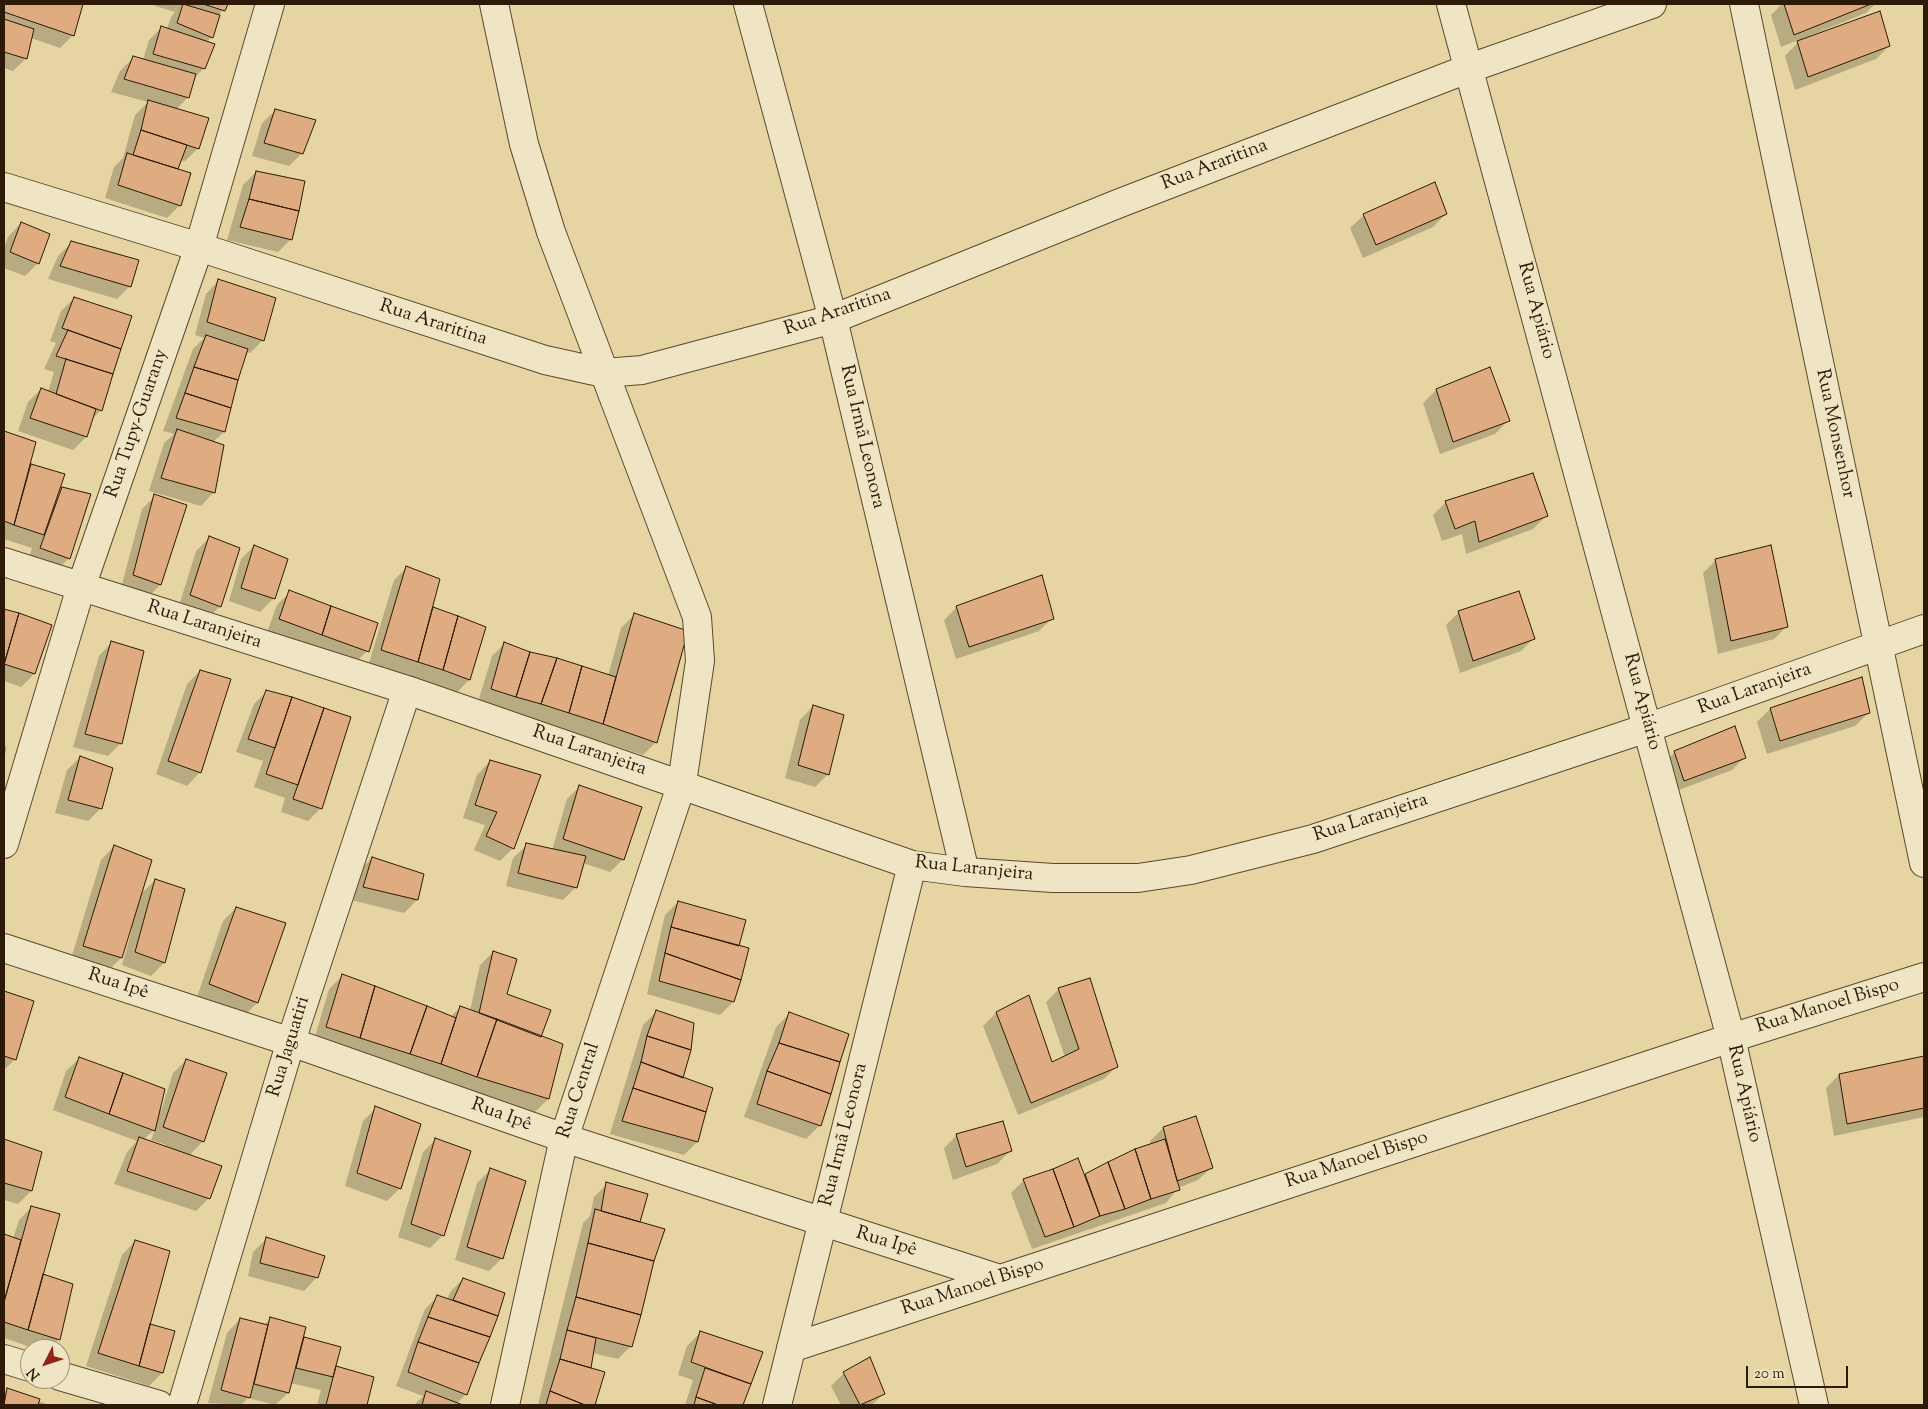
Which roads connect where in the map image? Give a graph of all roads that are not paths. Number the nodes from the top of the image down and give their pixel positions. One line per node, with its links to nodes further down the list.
1 (270, 4): 9 (street, Rua Tupy-Guarany)
2 (494, 4): 11 (street, Rua Central)
3 (748, 4): 10 (street, Rua Irmã Leonora)
4 (1451, 4): 7 (street, Rua Apiário)
5 (1652, 4): 7 (street, Rua Araritina)
6 (1744, 4): 15 (street, Rua Monsenhor)
7 (1470, 68): 10 (street, Rua Araritina); 17 (street, Rua Apiário)
8 (4, 187): 9 (street, Rua Araritina)
9 (199, 247): 11 (street, Rua Araritina); 13 (street, Rua Tupy-Guarany)
10 (833, 319): 11 (street, Rua Araritina); 22 (street, Rua Irmã Leonora)
11 (604, 373): 18 (street, Rua Central)
12 (4, 562): 13 (street, Rua Laranjeira)
13 (81, 587): 16 (street, Rua Laranjeira); 19 (street, Rua Tupy-Guarany)
14 (1924, 629): 15 (street, Rua Laranjeira)
15 (1879, 646): 17 (street, Rua Laranjeira); 20 (street, Rua Monsenhor)
16 (406, 690): 18 (street, Rua Laranjeira); 26 (street, Rua Jaguatiri)
17 (1648, 728): 22 (street, Rua Laranjeira); 25 (street, Rua Apiário)
18 (682, 783): 21 (street, Rua Laranjeira); 27 (street, Rua Central)
19 (4, 844)
20 (1924, 864)
21 (912, 865): 22 (street, Rua Laranjeira); 28 (street, Rua Irmã Leonora)
22 (965, 872)
23 (4, 948): 26 (street, Rua Ipê)
24 (1924, 978): 25 (street, Rua Manoel Bispo)
25 (1731, 1038): 29 (street, Rua Manoel Bispo); 38 (street, Rua Apiário)
26 (291, 1042): 27 (street, Rua Ipê); 35 (street, Rua Jaguatiri)
27 (564, 1138): 28 (street, Rua Ipê); 36 (street, Rua Central)
28 (823, 1223): 29 (street, Rua Ipê); 30 (street, Rua Irmã Leonora)
29 (1000, 1279): 30 (street, Rua Manoel Bispo)
30 (792, 1348): 37 (street, Rua Irmã Leonora)
31 (4, 1359): 32 (street)
32 (20, 1364)
33 (70, 1379): 34 (street)
34 (159, 1405)
35 (182, 1405)
36 (505, 1405)
37 (777, 1405)
38 (1814, 1405)

